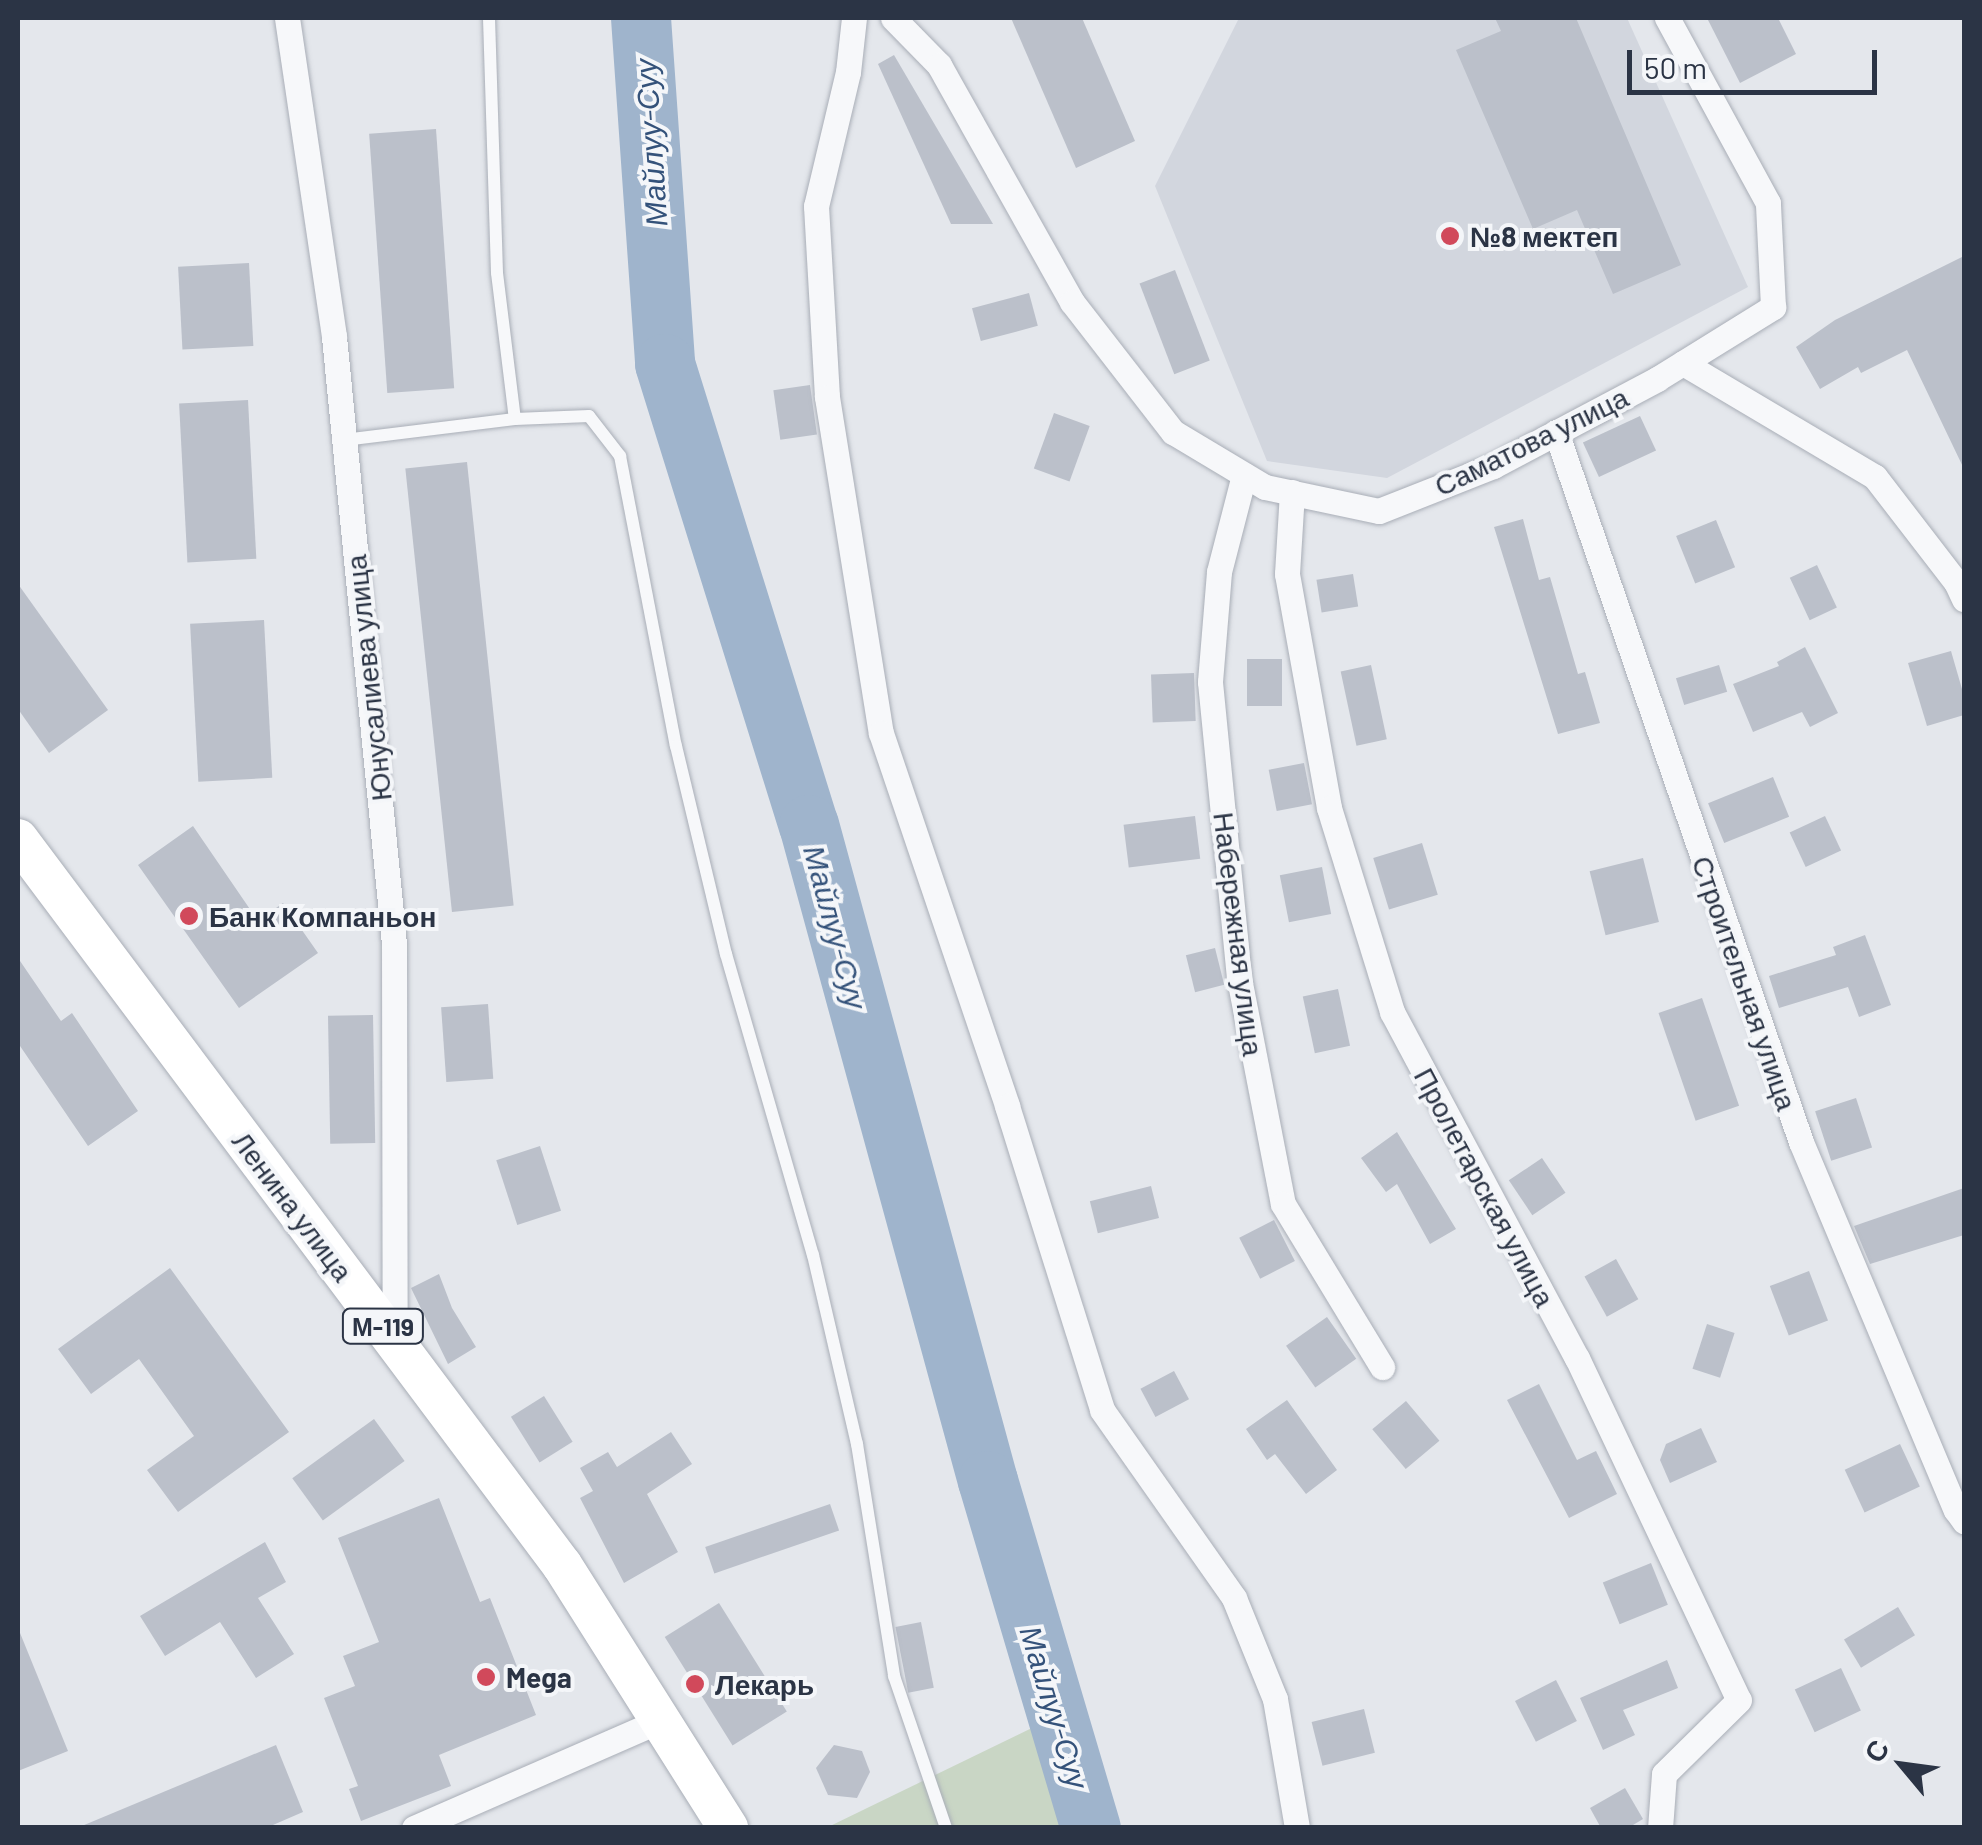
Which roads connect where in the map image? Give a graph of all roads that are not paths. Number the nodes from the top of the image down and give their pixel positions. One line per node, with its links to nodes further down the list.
1 (287, 18): 9 (street, Юнусалиева улица)
2 (489, 18): 7 (lane)
3 (854, 18): 21 (street)
4 (893, 18): 10 (street, Саматова улица)
5 (1667, 18): 6 (street, Саматова улица)
6 (1683, 363): 8 (street, Саматова улица); 12 (street)
7 (515, 418): 9 (lane); 20 (lane)
8 (1556, 432): 11 (street, Саматова улица); 16 (street, Строительная улица)
9 (344, 440): 14 (street, Юнусалиева улица)
10 (1244, 475): 11 (street, Саматова улица); 15 (street, Набережная улица)
11 (1292, 492): 22 (street, Пролетарская улица)
12 (1964, 599)
13 (18, 840): 14 (main road, Ленина улица / М-119)
14 (395, 1342): 17 (main road, Ленина улица / М-119)
15 (1382, 1367)
16 (1964, 1521)
17 (660, 1720): 18 (street); 19 (main road, Ленина улица / М-119)
18 (414, 1828)
19 (728, 1828)
20 (946, 1828)
21 (1297, 1828)
22 (1660, 1828)

